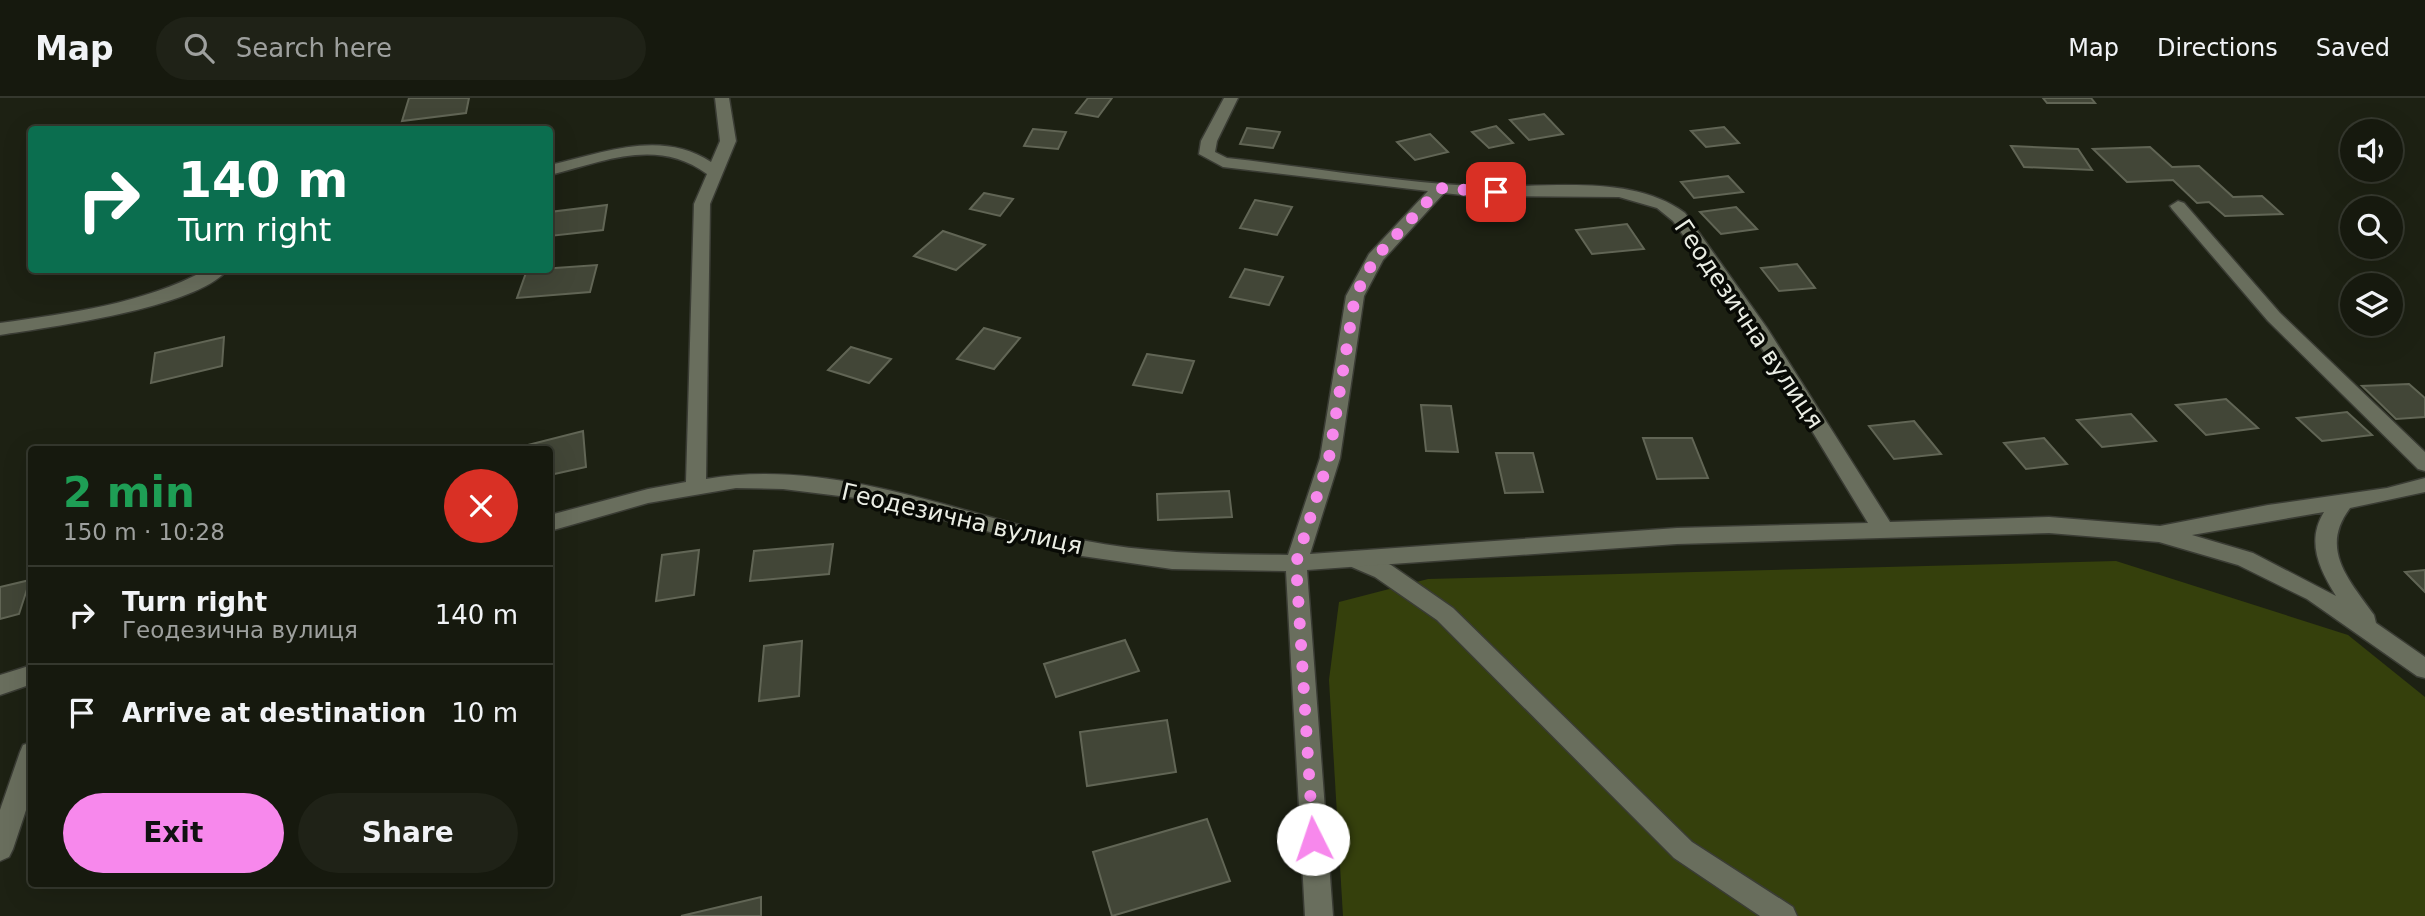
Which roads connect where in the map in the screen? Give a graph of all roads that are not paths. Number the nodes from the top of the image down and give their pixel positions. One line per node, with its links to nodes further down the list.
1 (722, 98): 4 (street)
2 (1231, 98): 5 (street, Геодезична вулиця)
3 (553, 169): 4 (street)
4 (716, 173): 11 (street)
5 (1440, 188): 14 (street, Геодезична вулиця); 17 (street)
6 (2178, 206): 9 (street)
7 (212, 273): 8 (street)
8 (0, 329)
9 (2425, 464)
10 (2425, 485): 12 (street, Геодезична вулиця)
11 (695, 487): 13 (street, Геодезична вулиця); 17 (street, Геодезична вулиця)
12 (2343, 502): 15 (street, Геодезична вулиця); 18 (street)
13 (553, 522)
14 (1884, 530): 15 (street, Геодезична вулиця); 16 (street, Геодезична вулиця)
15 (2159, 534): 18 (street, Геодезична вулиця)
16 (1355, 559): 17 (street, Геодезична вулиця); 25 (street)
17 (1296, 563): 24 (street)
18 (2374, 632): 19 (street, Геодезична вулиця)
19 (2425, 669)
20 (28, 675): 21 (street)
21 (0, 685)
22 (28, 764): 23 (street)
23 (0, 849)
24 (1319, 916)
25 (1783, 916)

